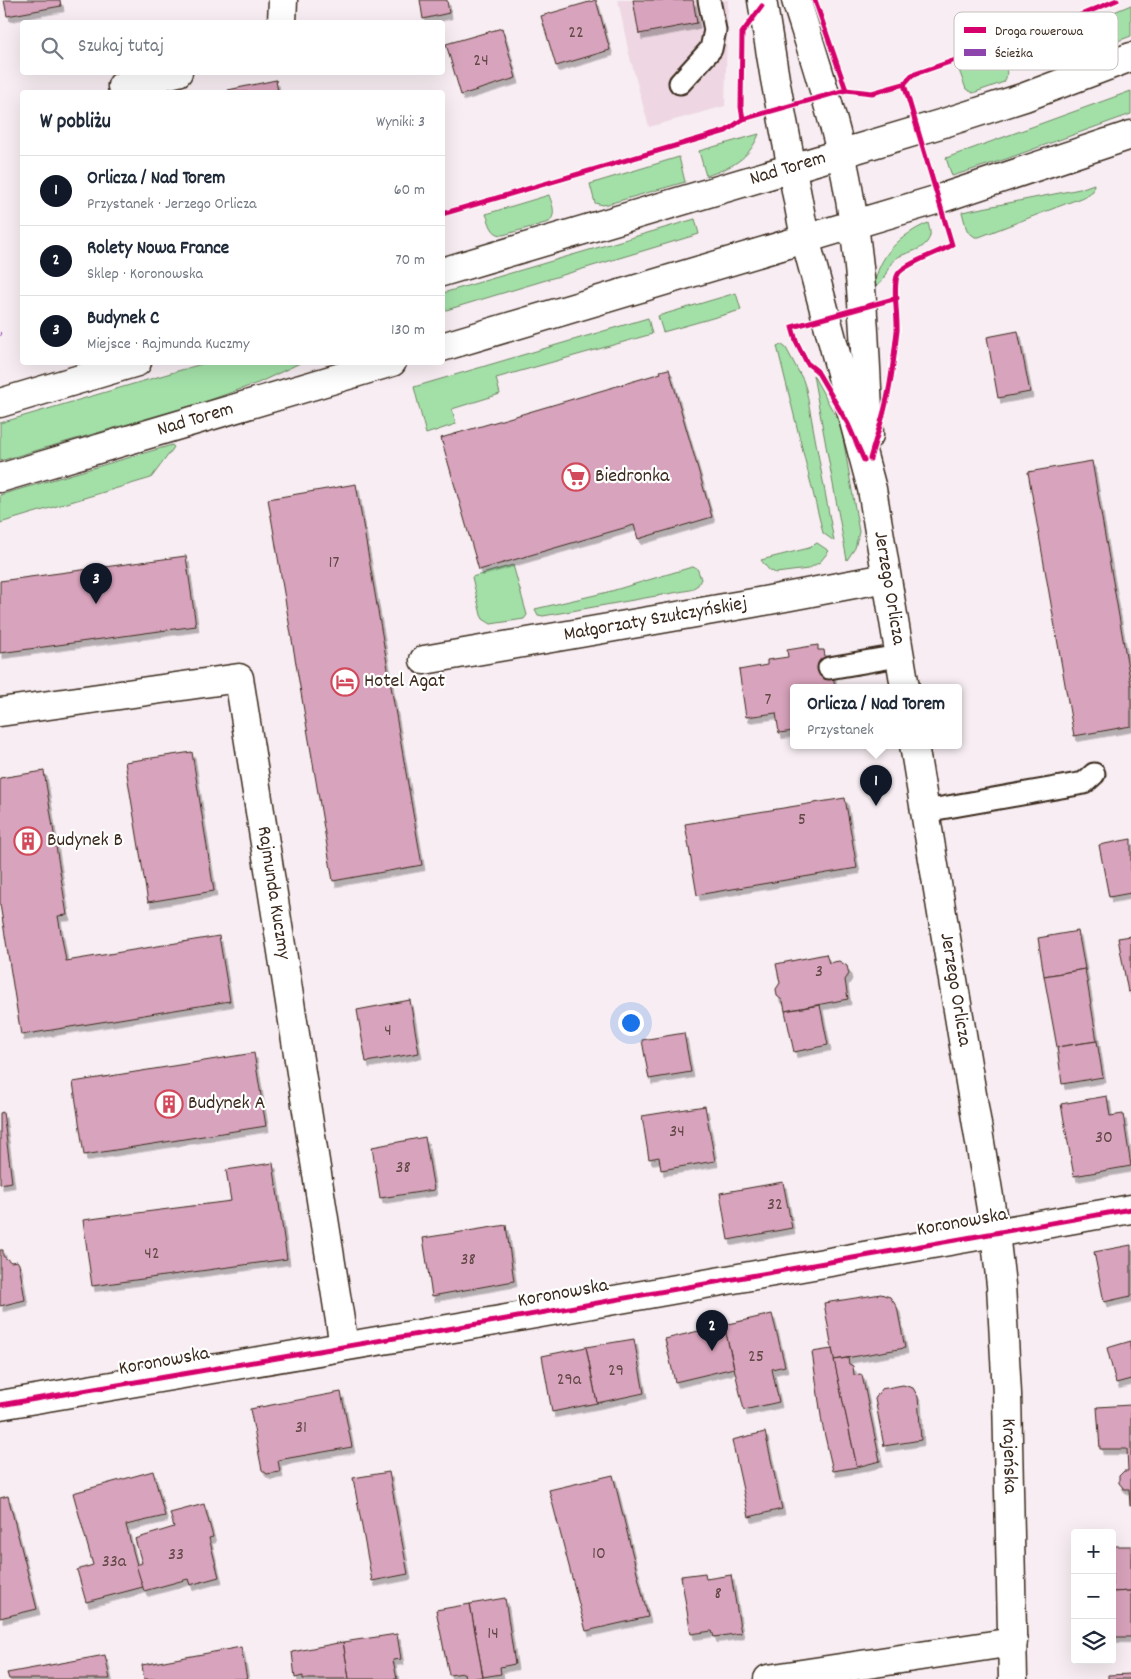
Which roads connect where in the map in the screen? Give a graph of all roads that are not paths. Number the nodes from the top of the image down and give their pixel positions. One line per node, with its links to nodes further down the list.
1 (283, 0): 5 (street)
2 (710, 0): 10 (lane)
3 (762, 0): 14 (street, Jerzego Orlicza)
4 (796, 0): 13 (street, Jerzego Orlicza)
5 (282, 20)
6 (1131, 57): 7 (street, Nad Torem)
7 (1118, 62)
8 (1097, 70): 13 (street, Nad Torem)
9 (166, 75): 11 (street)
10 (680, 83)
11 (122, 86)
12 (1131, 135): 15 (street)
13 (841, 154): 14 (street, Nad Torem); 15 (street, Jerzego Orlicza)
14 (792, 169): 16 (street, Jerzego Orlicza); 17 (street, Nad Torem)
15 (854, 224): 16 (street); 23 (street, Jerzego Orlicza)
16 (806, 238): 18 (street); 23 (street, Jerzego Orlicza)
17 (445, 271)
18 (445, 346)
19 (127, 365): 21 (street)
20 (382, 365): 22 (street, Nad Torem)
21 (0, 403)
22 (0, 478)
23 (872, 489): 24 (street, Jerzego Orlicza)
24 (886, 578): 25 (street, Jerzego Orlicza); 26 (street, Małgorzaty Szułczyńskiej)
25 (900, 656): 27 (lane); 28 (street, Jerzego Orlicza)
26 (424, 660)
27 (829, 668)
28 (905, 684)
29 (0, 712): 35 (street, Rajmunda Kuczmy)
30 (915, 749): 32 (street, Jerzego Orlicza)
31 (1094, 774): 32 (lane)
32 (925, 812): 34 (street, Jerzego Orlicza)
33 (1131, 1210): 34 (street, Koronowska)
34 (995, 1233): 35 (street, Koronowska); 37 (street, Krajeńska)
35 (344, 1346): 36 (street, Koronowska)
36 (0, 1405)
37 (1013, 1642): 38 (street); 39 (street, Krajeńska)
38 (768, 1679)
39 (1013, 1679)

